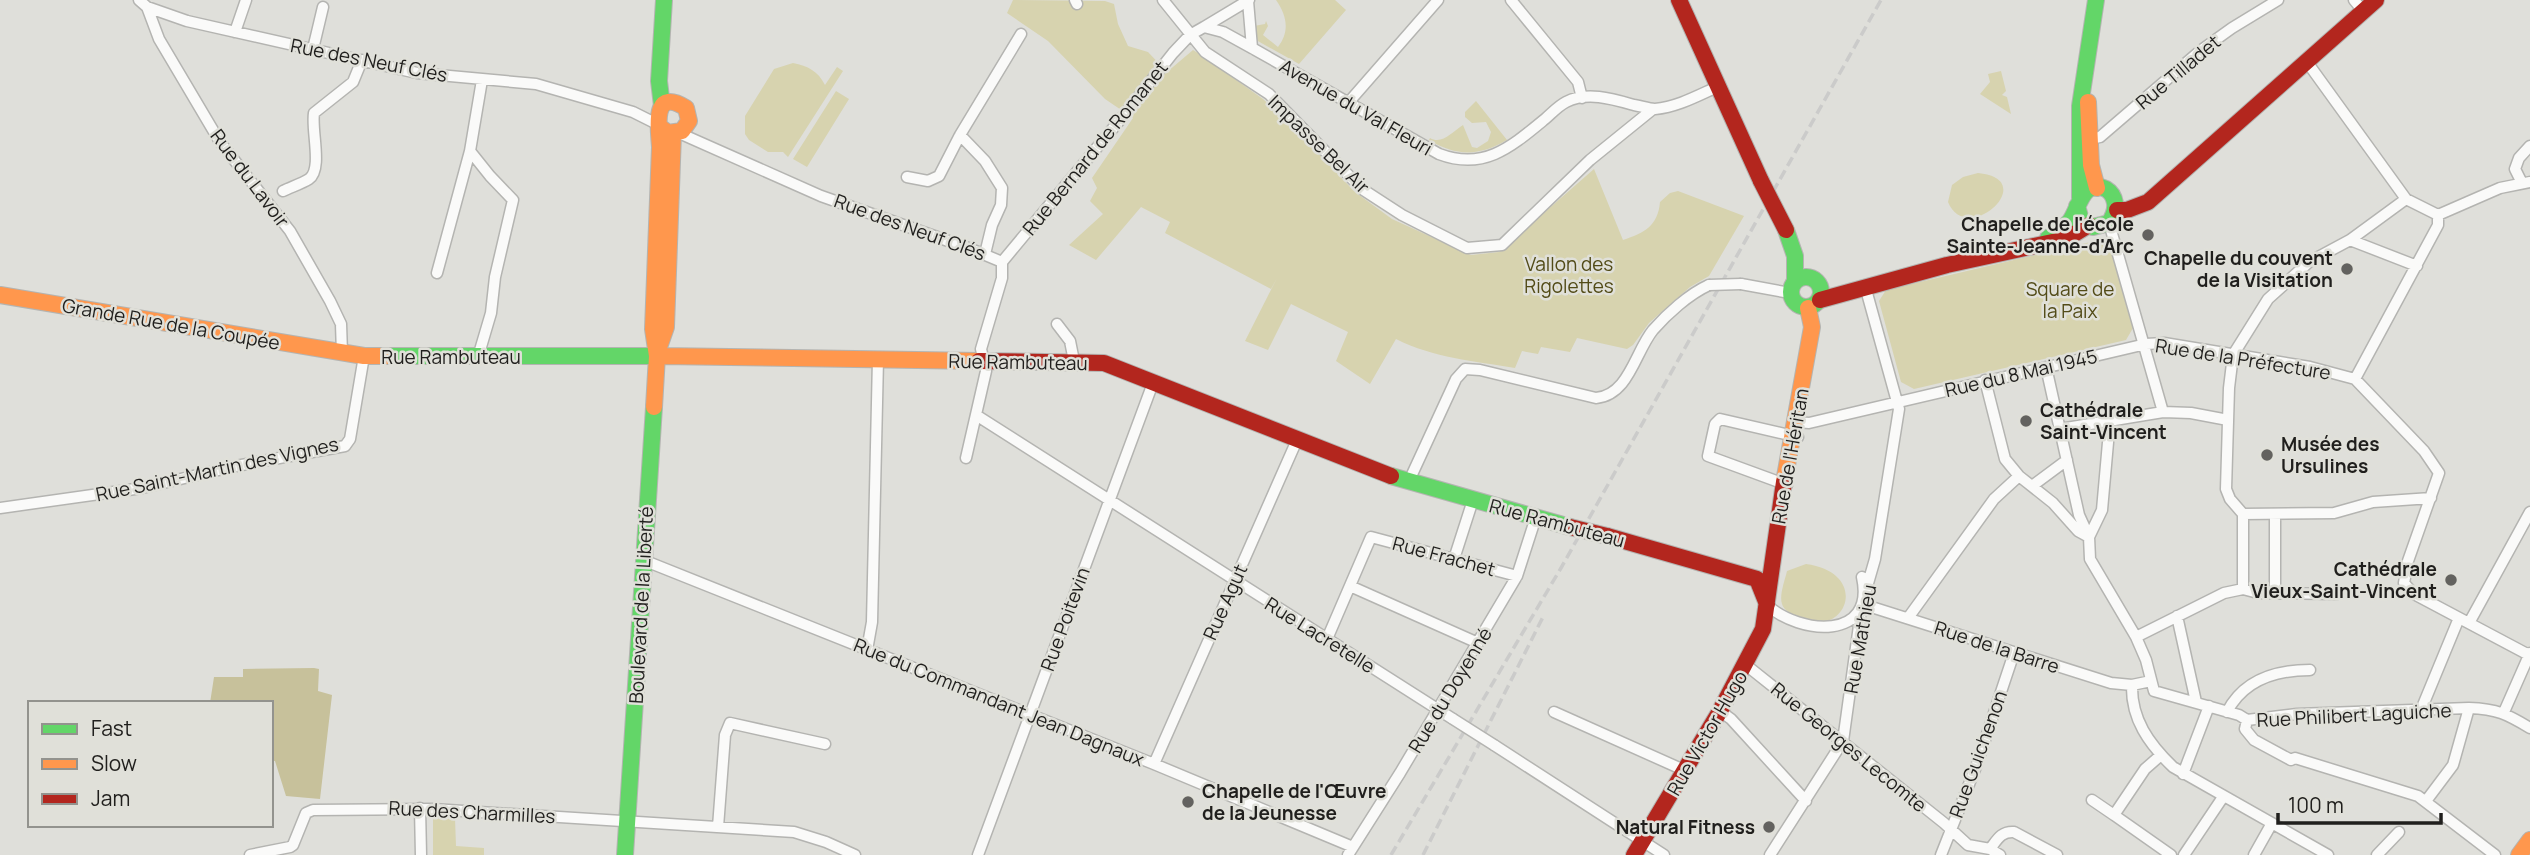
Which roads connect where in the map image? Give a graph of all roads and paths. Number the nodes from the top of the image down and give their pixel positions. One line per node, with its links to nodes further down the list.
1 (246, 0): 15 (street)
2 (664, 0): 27 (street)
3 (1163, 0): 17 (street, Impasse Bel Air)
4 (1248, 0): 14 (street); 18 (street)
5 (1438, 0): 25 (street)
6 (1511, 0): 24 (street)
7 (1679, 0): 23 (street, Rue de l'Héritan)
8 (2096, 0): 29 (street)
9 (2278, 0): 29 (street, Rue Tilladet)
10 (2376, 0): 12 (street)
11 (143, 3): 15 (street, Rue des Neuf Clés); 57 (street, Rue du Lavoir)
12 (2358, 6): 21 (street)
13 (323, 7): 19 (street)
14 (1204, 27): 17 (street); 18 (street, Avenue du Val Fleuri)
15 (235, 32): 19 (street, Rue des Neuf Clés)
16 (1021, 34): 28 (street)
17 (1190, 35): 26 (street, Impasse Bel Air); 47 (street, Rue Bernard de Romanet)
18 (1252, 48): 25 (street, Avenue du Val Fleuri)
19 (313, 49): 20 (street, Rue des Neuf Clés)
20 (362, 60): 22 (street, Rue des Neuf Clés); 37 (street)
21 (2306, 62): 38 (street); 40 (street)
22 (482, 80): 27 (street, Rue des Neuf Clés); 31 (street)
23 (1717, 88): 26 (street); 43 (street, Rue de l'Héritan, bridge)
24 (1582, 98): 25 (street, Avenue du Val Fleuri); 26 (street)
25 (1348, 103)
26 (1653, 109)
27 (672, 122): 46 (street, Rue des Neuf Clés); 55 (street); 55 (street)
28 (960, 135): 33 (street); 46 (street)
29 (2084, 140): 35 (street); 39 (street)
30 (2530, 146): 32 (street)
31 (470, 151): 49 (street); 63 (street)
32 (2515, 169): 34 (street); 36 (street)
33 (906, 177)
34 (2526, 183): 36 (street)
35 (2097, 188): 39 (street); 40 (street)
36 (2500, 188): 41 (street)
37 (283, 191)
38 (2406, 199): 41 (street); 44 (street)
39 (2078, 202): 42 (street); 45 (street)
40 (2113, 209): 42 (street); 56 (street)
41 (2438, 215): 48 (street)
42 (2089, 225): 45 (street)
43 (1789, 237): 50 (street, Rue de l'Héritan); 52 (street, Rue de l'Héritan)
44 (2350, 240): 48 (street); 58 (street)
45 (2037, 244): 51 (street)
46 (985, 254): 47 (street, Rue des Neuf Clés)
47 (1002, 262): 66 (street)
48 (2417, 266): 68 (street)
49 (437, 273)
50 (1792, 287): 52 (street); 52 (street); 82 (street, bridge)
51 (1863, 287): 52 (street); 71 (street)
52 (1815, 293): 77 (street, Rue de l'Héritan)
53 (0, 295): 57 (street, Grande Rue de la Coupée)
54 (1056, 324): 62 (street)
55 (659, 328): 60 (street); 61 (street, Boulevard de la Liberté); 64 (street)
56 (2146, 344): 58 (street, Rue de la Préfecture); 67 (street, Rue du 8 Mai 1945); 72 (street)
57 (342, 353): 59 (street, Rue Rambuteau)
58 (2233, 355): 68 (street, Rue de la Préfecture); 75 (street)
59 (364, 356): 63 (street, Rue Rambuteau); 88 (street, Rue Saint-Martin des Vignes)
60 (625, 356): 61 (street, Rue Rambuteau); 63 (street, Rue Rambuteau)
61 (657, 356): 64 (street, Rue Rambuteau); 96 (street, Boulevard de la Liberté)
62 (1073, 356)
63 (478, 357)
64 (692, 357): 65 (street, Rue Rambuteau)
65 (878, 359): 66 (street, Rue Rambuteau); 112 (street)
66 (982, 360): 70 (street, Rue Rambuteau); 73 (street)
67 (2046, 367): 69 (street, Rue du 8 Mai 1945); 76 (street)
68 (2355, 379): 85 (street, Rue de la Préfecture)
69 (1985, 380): 71 (street, Rue du 8 Mai 1945); 81 (street)
70 (1153, 383): 78 (street, Rue Rambuteau); 87 (street, Rue Poitevin)
71 (1898, 403): 77 (street, Rue du 8 Mai 1945); 104 (street, Rue Mathieu)
72 (2163, 412): 74 (street); 75 (street)
73 (976, 415): 79 (street); 87 (street, Rue Lacretelle)
74 (2110, 420): 76 (street); 94 (street)
75 (2228, 420): 90 (street)
76 (2060, 429): 80 (street)
77 (1796, 432): 83 (street, Rue de l'Héritan); 83 (street, Rue du 8 Mai 1945)
78 (1297, 440): 82 (street, Rue Rambuteau); 99 (street, Rue Agut)
79 (966, 458)
80 (2067, 460): 84 (street); 94 (street)
81 (2019, 476): 84 (street); 107 (street)
82 (1409, 481): 86 (street, Rue Rambuteau)
83 (1788, 485): 105 (street, Rue de l'Héritan)
84 (2032, 486): 94 (street)
85 (2431, 498): 91 (street); 108 (street)
86 (1473, 500): 92 (street, Rue Rambuteau); 95 (street)
87 (1109, 502): 99 (street, Rue Lacretelle); 128 (street, Rue Poitevin)
88 (0, 508)
89 (2530, 513): 93 (street)
90 (2243, 514): 91 (street); 101 (street)
91 (2275, 515): 102 (street)
92 (1536, 517): 97 (street, Rue du Doyenné); 105 (street, Rue Rambuteau, bridge)
93 (2526, 532): 108 (street)
94 (2089, 537): 109 (street)
95 (1454, 559): 97 (street, Rue Frachet); 100 (street, Rue Frachet)
96 (643, 560): 112 (street, Rue du Commandant Jean Dagnaux); 143 (street, Boulevard de la Liberté)
97 (1517, 576): 111 (street, Rue du Doyenné)
98 (1862, 578): 104 (street)
99 (1234, 582): 110 (street, Rue Lacretelle); 134 (street, Rue Agut)
100 (1350, 586): 110 (street); 111 (street)
101 (2243, 589): 102 (street); 106 (street)
102 (2275, 593): 103 (street)
103 (2336, 594)
104 (1862, 604): 105 (street); 107 (street, Rue de la Barre); 131 (street, Rue Mathieu)
105 (1767, 605): 115 (street, Rue Victor Hugo)
106 (2177, 616): 109 (street); 119 (street)
107 (1908, 618): 113 (street, Rue de la Barre)
108 (2464, 620): 114 (street); 123 (street)
109 (2136, 637): 117 (street)
110 (1327, 639): 122 (street, Rue Lacretelle)
111 (1478, 643): 122 (street, Rue du Doyenné)
112 (867, 650): 128 (street, Rue du Commandant Jean Dagnaux)
113 (2014, 653): 118 (street, Rue de la Barre); 146 (street, Rue Guichenon)
114 (2529, 654): 127 (street)
115 (1746, 665): 124 (street, Rue Victor Hugo); 131 (street, Rue Georges Lecomte)
116 (2310, 670): 126 (street)
117 (2151, 681): 118 (street); 119 (street, Rue Philibert Laguiche)
118 (2132, 685): 133 (street)
119 (2196, 702): 120 (street, Rue Philibert Laguiche)
120 (2209, 706): 126 (street, Rue Philibert Laguiche); 136 (street)
121 (2469, 708): 123 (street, Rue Philibert Laguiche); 127 (street, Rue Philibert Laguiche); 140 (street)
122 (1438, 709): 149 (street, Rue Lacretelle, bridge); 151 (street, Rue du Doyenné)
123 (2421, 710): 129 (street, Rue Philibert Laguiche)
124 (1720, 711): 135 (street, Rue Victor Hugo); 139 (street)
125 (1554, 712): 135 (street)
126 (2228, 712): 129 (street, Rue Philibert Laguiche)
127 (2504, 712): 130 (street)
128 (1030, 714): 134 (street, Rue du Commandant Jean Dagnaux); 156 (street, Rue Poitevin)
129 (2247, 720): 140 (street)
130 (2530, 729)
131 (1843, 741): 139 (street, Rue Mathieu); 146 (street, Rue Georges Lecomte)
132 (825, 744): 145 (street)
133 (2161, 755): 136 (street); 142 (street)
134 (1154, 764): 151 (street, Rue du Commandant Jean Dagnaux)
135 (1686, 771): 149 (street, Rue Victor Hugo)
136 (2183, 774): 137 (street)
137 (2223, 797): 144 (street); 163 (street)
138 (2092, 800): 142 (street)
139 (1806, 801): 158 (street, Rue Mathieu)
140 (2426, 801): 167 (street)
141 (420, 808): 143 (street, Rue des Charmilles); 152 (street, Rue des Charmilles); 153 (street)
142 (2114, 815): 162 (street)
143 (627, 821): 145 (street, Rue des Charmilles); 154 (street, Boulevard de la Liberté)
144 (2272, 823): 164 (street); 165 (street)
145 (718, 827): 155 (street, Rue des Charmilles)
146 (1951, 829): 150 (street, Rue Georges Lecomte); 159 (street, Rue Guichenon)
147 (2399, 832): 166 (street)
148 (2530, 840): 168 (street)
149 (1639, 848): 157 (street, Rue Lacretelle)
150 (1990, 849): 160 (street); 161 (street)
151 (1351, 851)
152 (250, 855)
153 (421, 855)
154 (625, 855)
155 (855, 855)
156 (978, 855)
157 (1664, 855)
158 (1770, 855)
159 (1941, 855)
160 (2000, 855)
161 (2057, 855)
162 (2171, 855)
163 (2184, 855)
164 (2254, 855)
165 (2328, 855)
166 (2377, 855)
167 (2495, 855)
168 (2519, 855)

